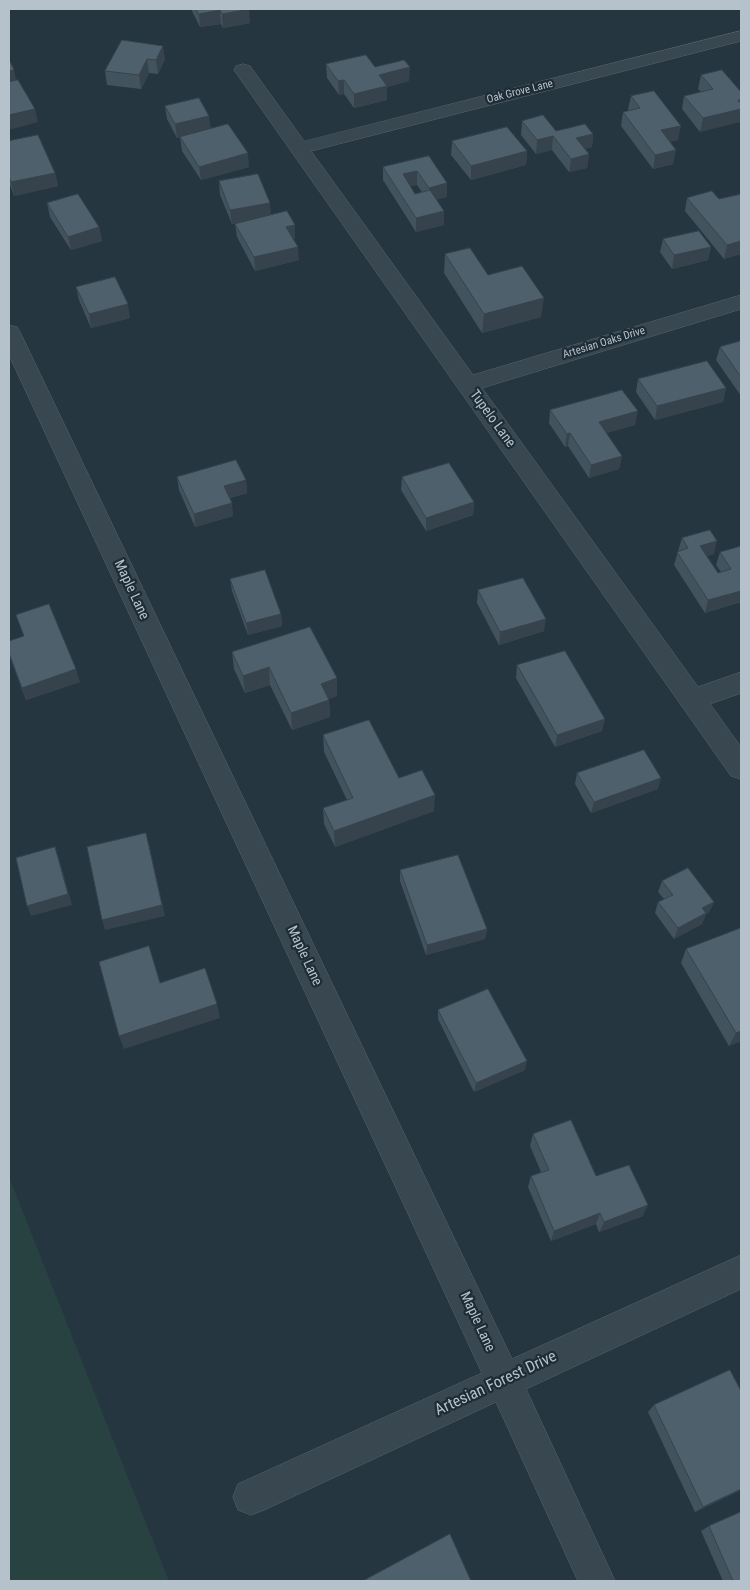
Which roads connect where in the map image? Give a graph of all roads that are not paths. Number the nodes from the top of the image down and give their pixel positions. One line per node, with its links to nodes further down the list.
1 (741, 36): 3 (street, Oak Grove Lane)
2 (243, 70): 3 (street, Tupelo Lane)
3 (299, 148): 6 (street, Tupelo Lane)
4 (741, 302): 6 (street, Artesian Oaks Drive)
5 (9, 332): 11 (street, Maple Lane)
6 (468, 384): 8 (street, Tupelo Lane)
7 (741, 682): 8 (street)
8 (693, 700): 9 (street, Tupelo Lane)
9 (741, 768)
10 (741, 1272): 11 (street, Artesian Forest Drive)
11 (504, 1381): 12 (street, Artesian Forest Drive); 13 (street, Maple Lane)
12 (251, 1497)
13 (597, 1581)

